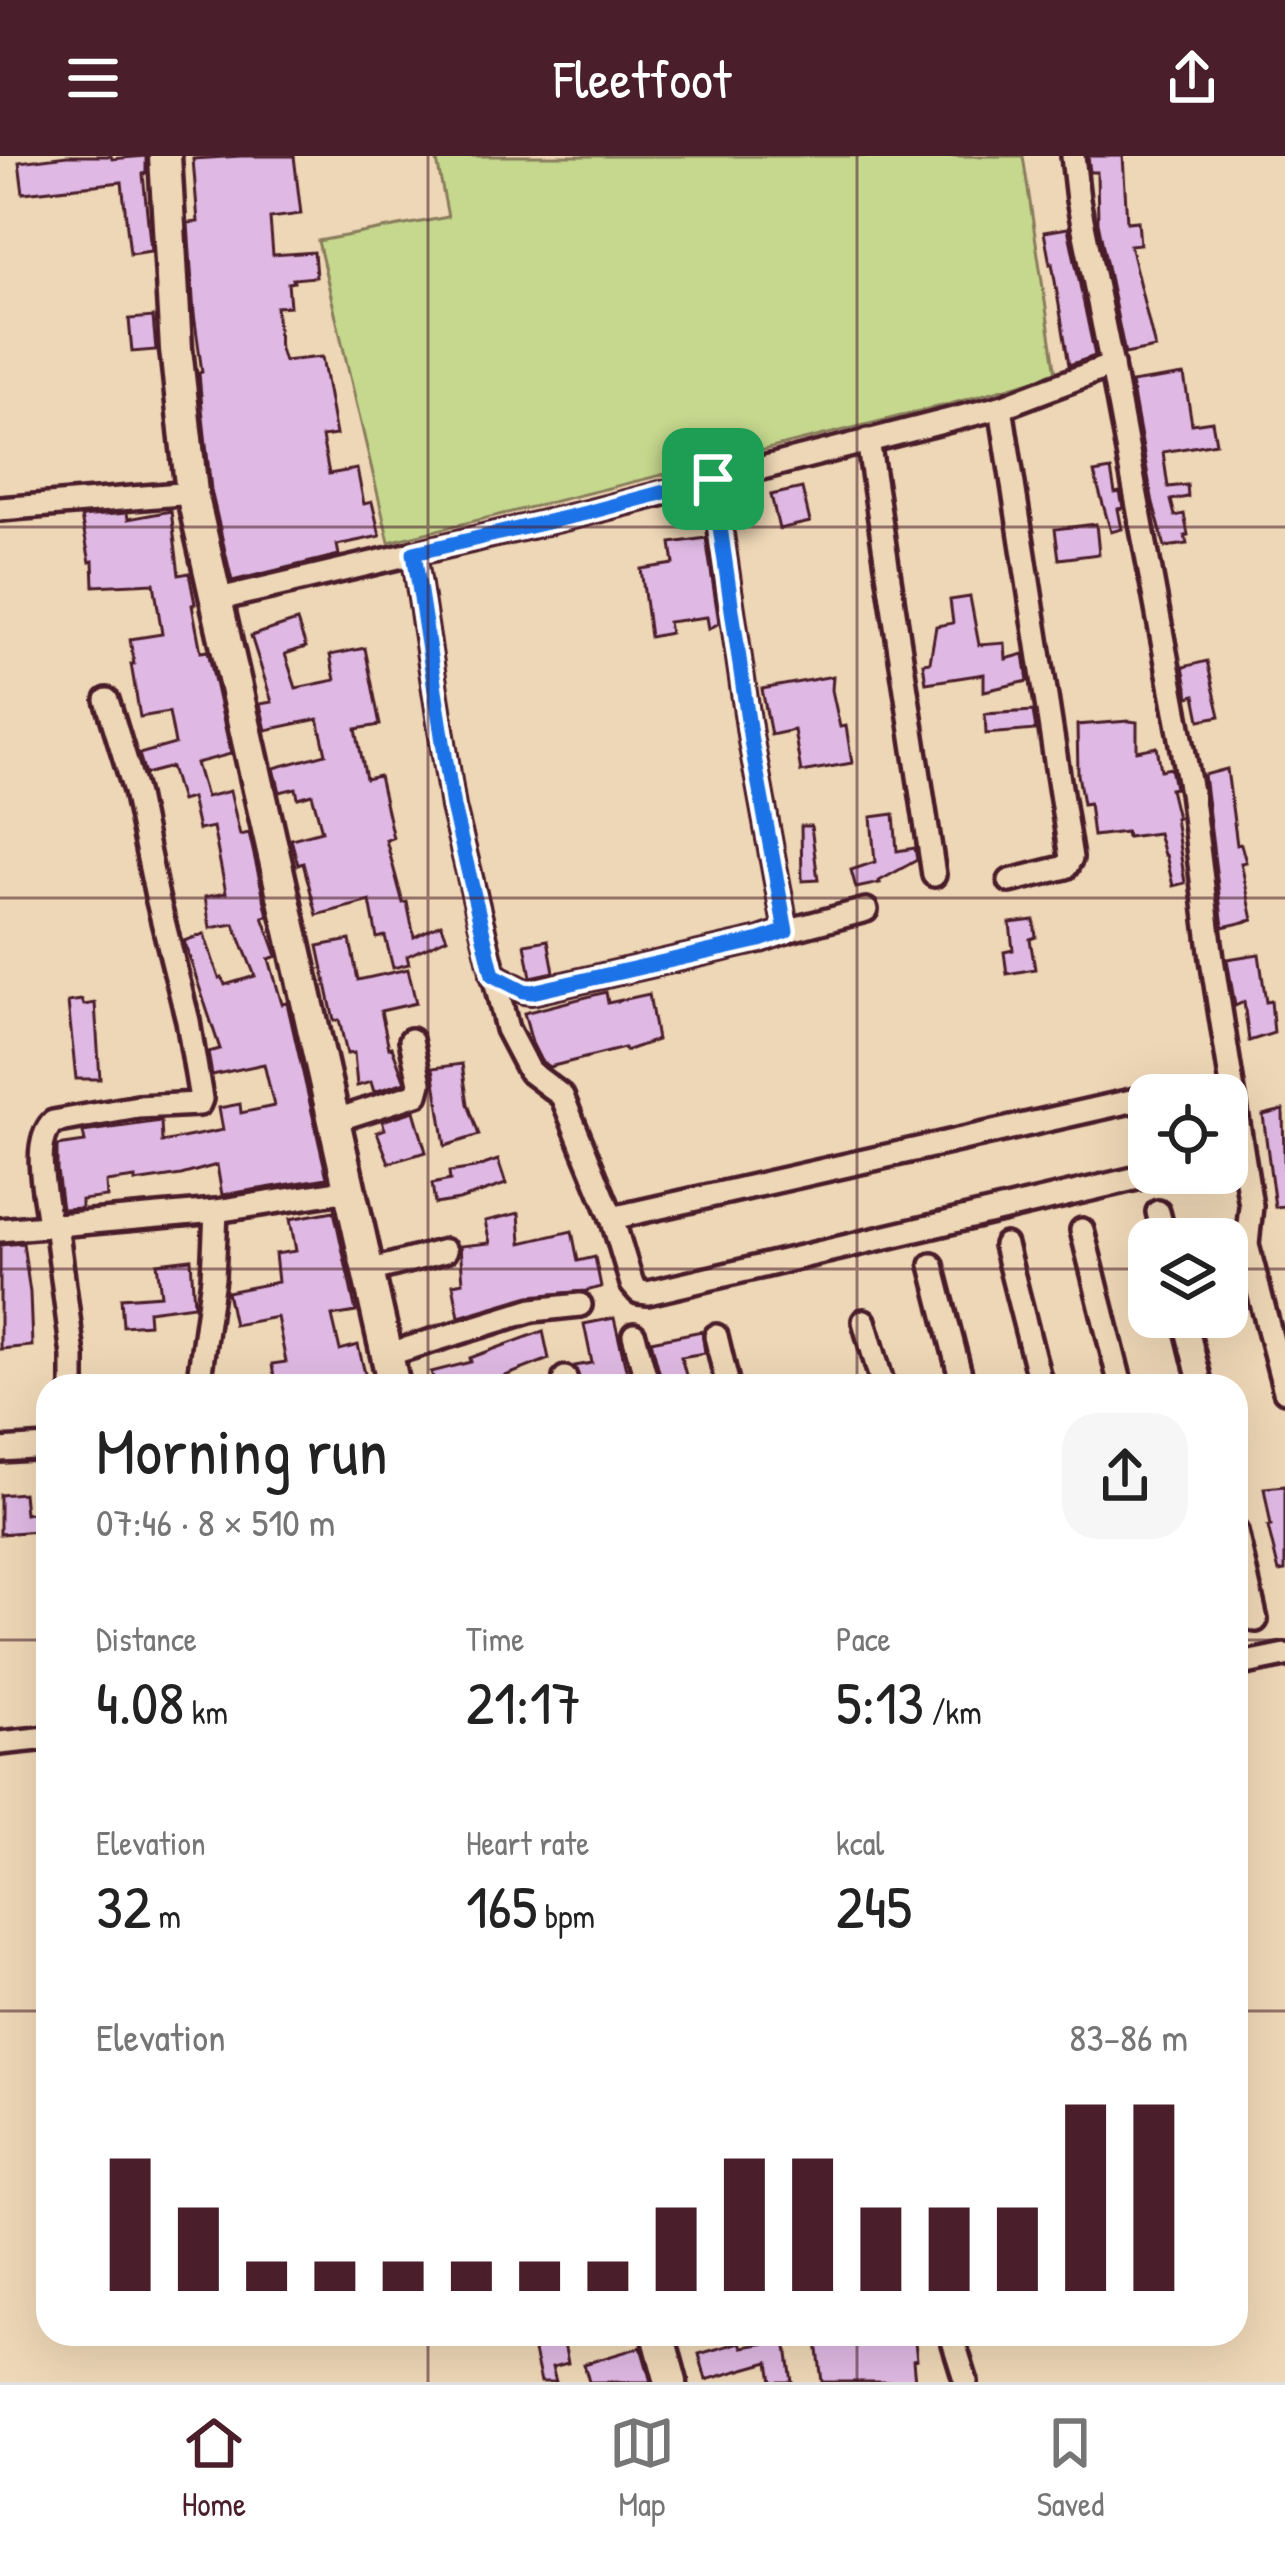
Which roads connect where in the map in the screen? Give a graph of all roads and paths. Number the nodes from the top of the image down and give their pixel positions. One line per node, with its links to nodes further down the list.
1 (165, 156): 7 (street)
2 (1073, 156): 3 (street)
3 (1112, 365): 4 (street); 49 (street)
4 (1001, 407): 5 (street); 13 (street)
5 (868, 440): 6 (street); 12 (street)
6 (713, 479): 9 (street); 15 (street)
7 (192, 493): 8 (street); 10 (street)
8 (0, 509)
9 (414, 553): 10 (street); 16 (street)
10 (215, 600): 19 (street)
11 (107, 700): 26 (street)
12 (934, 875)
13 (1010, 881)
14 (866, 910): 15 (street)
15 (786, 931): 16 (street)
16 (493, 975): 24 (street)
17 (411, 1040): 19 (street)
18 (1128, 1102): 24 (street)
19 (333, 1121): 21 (street)
20 (1128, 1181): 24 (street)
21 (350, 1190): 22 (street); 32 (street)
22 (216, 1211): 26 (street); 40 (street)
23 (1158, 1212): 25 (street)
24 (612, 1218)
25 (1160, 1218)
26 (53, 1225): 27 (street); 39 (street)
27 (0, 1230)
28 (1082, 1230): 47 (street)
29 (1005, 1245): 46 (street)
30 (445, 1251): 32 (street)
31 (932, 1265): 45 (street)
32 (369, 1271): 38 (street)
33 (580, 1305): 38 (street)
34 (864, 1321): 44 (street)
35 (634, 1335): 42 (street)
36 (716, 1336): 43 (street)
37 (1189, 1338): 48 (street)
38 (386, 1355): 41 (street)
39 (73, 1374)
40 (200, 1374)
41 (391, 1374)
42 (645, 1374)
43 (725, 1374)
44 (879, 1374)
45 (960, 1374)
46 (1038, 1374)
47 (1118, 1374)
48 (1198, 1374)
49 (1285, 1390)
50 (36, 1448): 51 (street)
51 (0, 1450)
52 (1248, 1585): 53 (street)
53 (1256, 1620)
54 (1285, 1655): 55 (street)
55 (1248, 1663)
56 (36, 1739): 57 (street)
57 (0, 1743)
58 (661, 2346): 60 (street)
59 (955, 2346): 61 (street)
60 (670, 2382)
61 (966, 2382)

